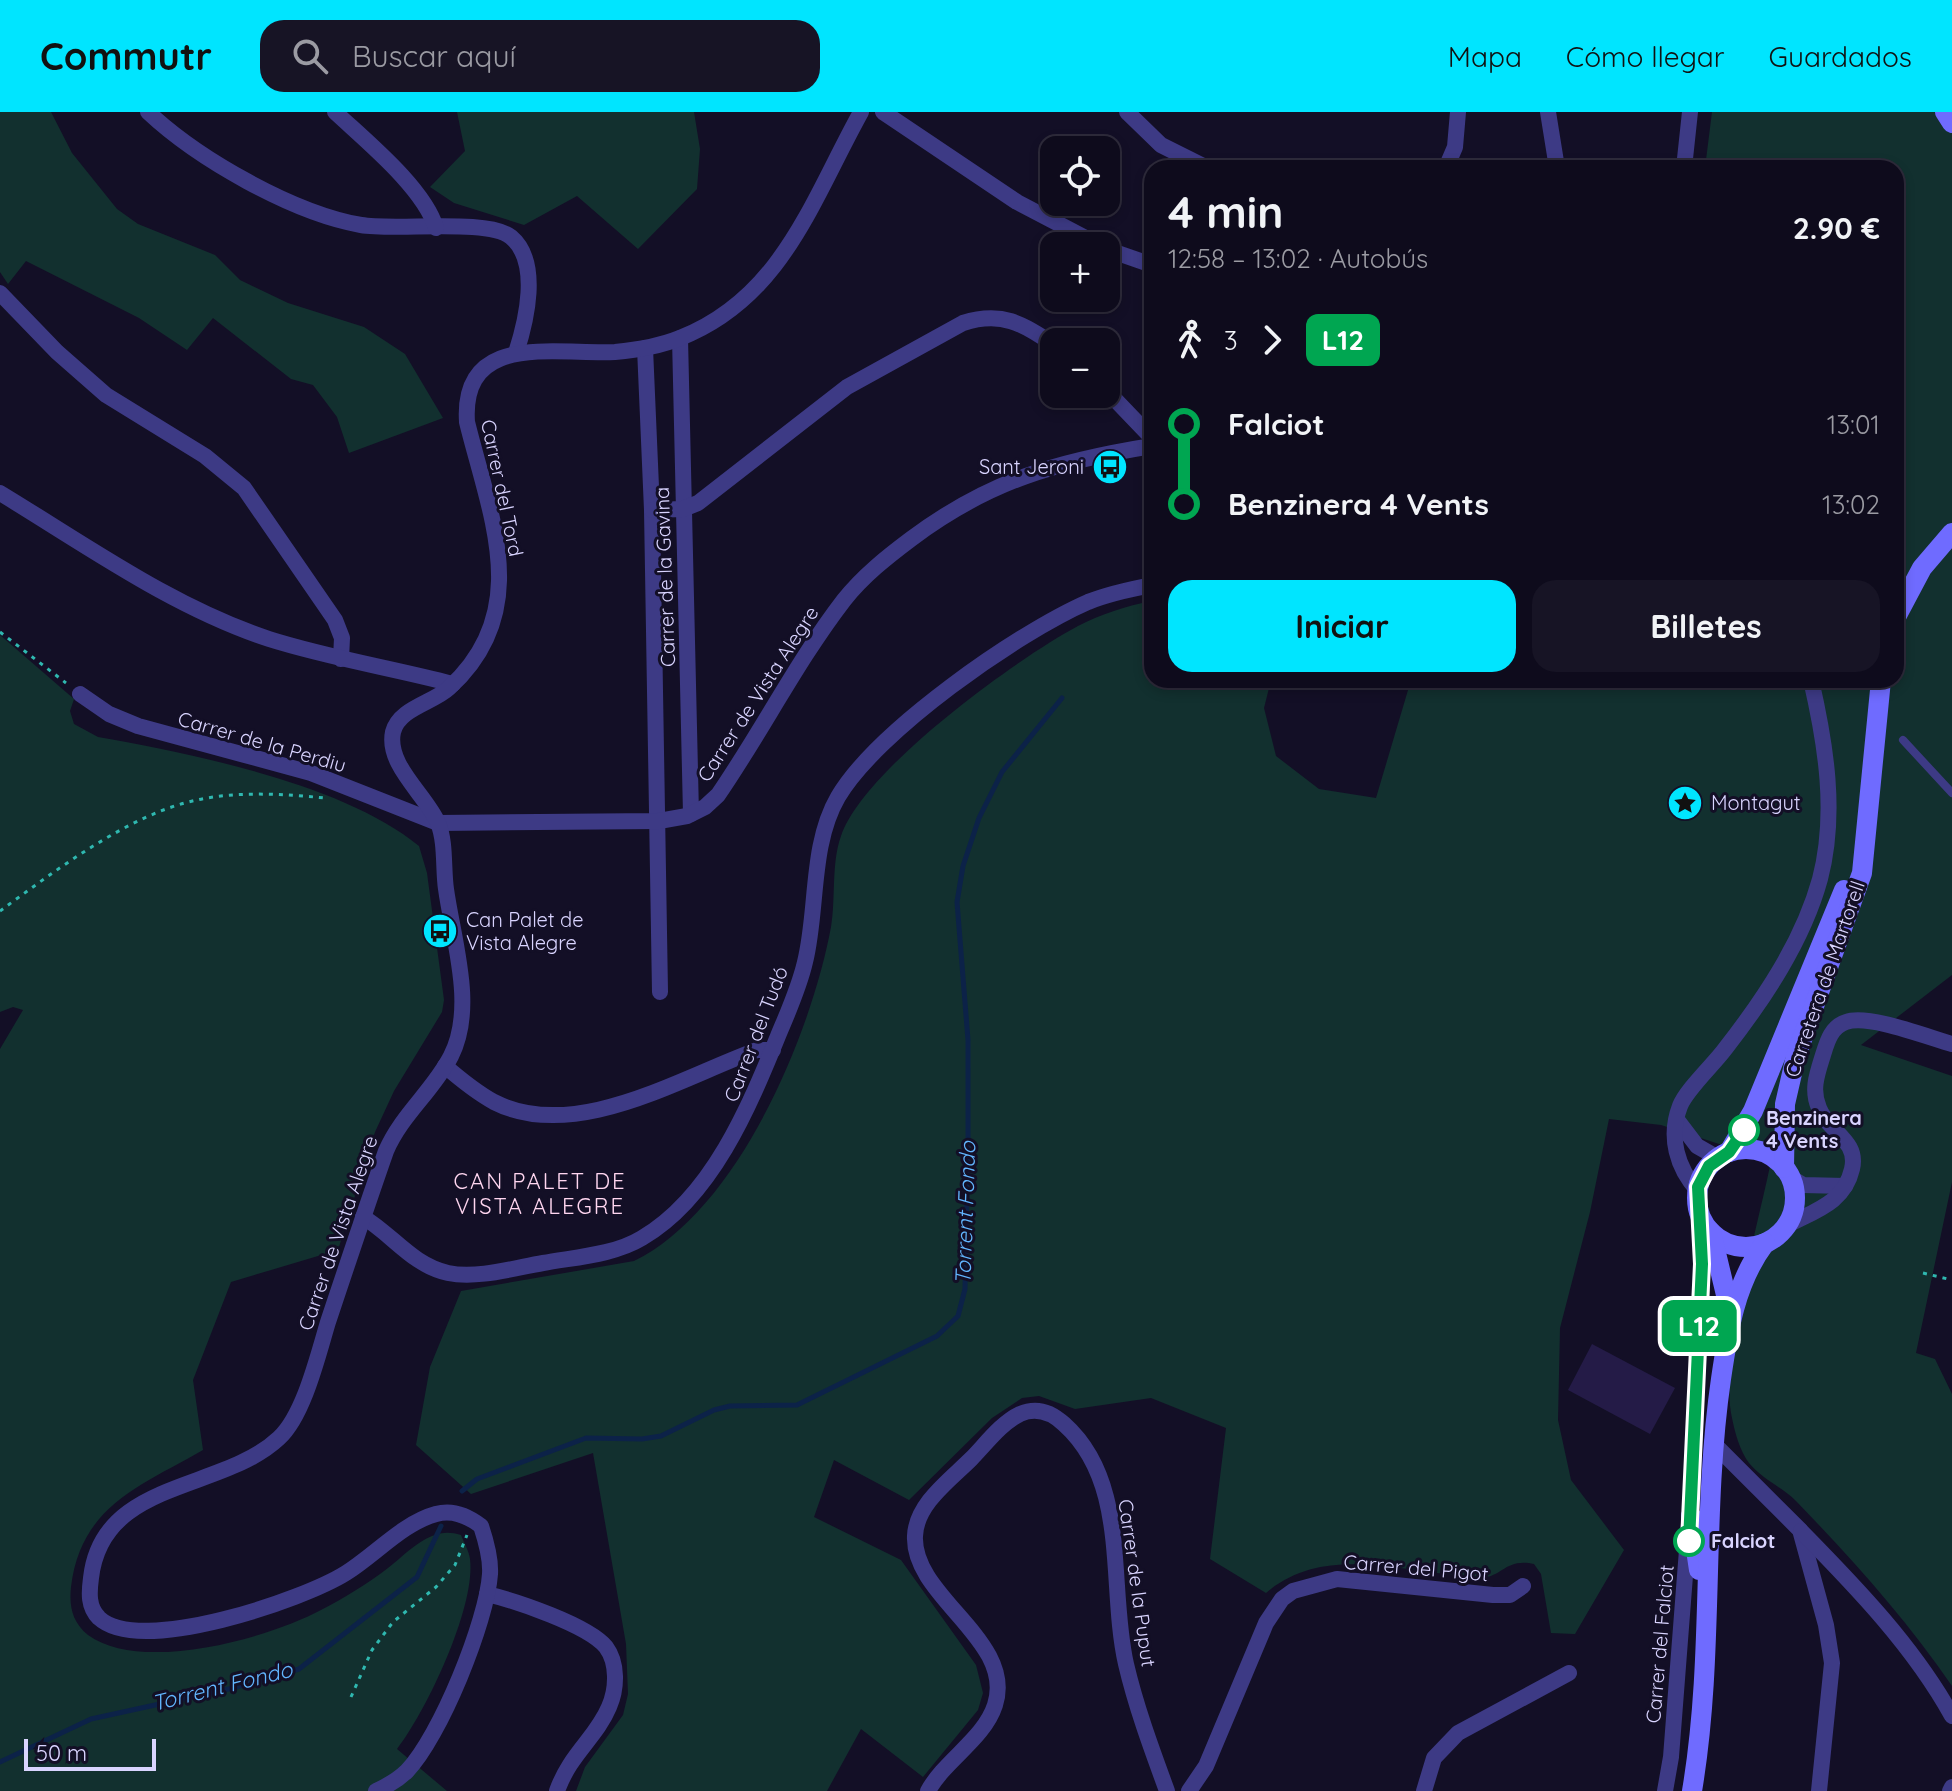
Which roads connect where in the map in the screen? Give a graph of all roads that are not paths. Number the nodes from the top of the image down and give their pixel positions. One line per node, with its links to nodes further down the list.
1 (148, 112): 15 (street)
2 (335, 112): 15 (street)
3 (861, 112): 21 (street, Carrer del Tord)
4 (883, 112): 16 (street)
5 (1127, 112): 11 (street)
6 (1458, 112): 12 (street)
7 (1548, 112): 13 (street)
8 (1690, 112): 14 (street)
9 (1945, 112): 10 (main road)
10 (1952, 123)
11 (1191, 160)
12 (1449, 160)
13 (1556, 160)
14 (1685, 160)
15 (436, 228): 23 (street)
16 (1074, 232)
17 (1120, 253): 18 (street)
18 (1144, 262)
19 (0, 293): 33 (street)
20 (1040, 336): 28 (street)
21 (680, 338): 22 (street, Carrer del Tord); 28 (street, Carrer de la Gavina)
22 (645, 348): 23 (street, Carrer del Tord); 29 (street, Carrer de la Gavina)
23 (516, 353): 34 (street, Carrer del Tord)
24 (1120, 405): 25 (street)
25 (1144, 430)
26 (1144, 448): 40 (street, Carrer de Vista Alegre)
27 (0, 493): 33 (street)
28 (683, 509): 29 (street); 40 (street, Carrer de la Gavina)
29 (652, 510): 41 (street, Carrer de la Gavina)
30 (1952, 533): 32 (main road)
31 (1144, 587): 46 (street, Carrer del Tudó)
32 (1904, 602)
33 (341, 659): 34 (street)
34 (453, 684): 42 (street, Carrer del Tord)
35 (1812, 688): 48 (street)
36 (1880, 688): 43 (main road, Carretera de Martorell)
37 (80, 694): 42 (street, Carrer de la Perdiu)
38 (1903, 740): 39 (lane)
39 (1952, 793)
40 (691, 814): 41 (street, Carrer de Vista Alegre)
41 (655, 821): 42 (street, Carrer de Vista Alegre); 44 (street, Carrer de la Gavina)
42 (438, 823): 47 (street, Carrer de Vista Alegre)
43 (1864, 838): 49 (main road, Carretera de Martorell); 50 (main road, Carretera de Martorell)
44 (660, 992)
45 (1952, 1044): 51 (street)
46 (773, 1050): 47 (street); 53 (street, Carrer del Tudó)
47 (445, 1066): 53 (street, Carrer de Vista Alegre)
48 (1678, 1121): 49 (street); 52 (street)
49 (1724, 1155): 50 (main road); 52 (main road, Carretera de Martorell)
50 (1788, 1173): 51 (street); 54 (main road, Carretera de Martorell)
51 (1845, 1186): 54 (street)
52 (1698, 1201): 55 (main road); 59 (street, Carrer del Falciot)
53 (363, 1217): 62 (street, Carrer de Vista Alegre)
54 (1786, 1226): 56 (main road)
55 (1711, 1232): 56 (main road); 57 (main road)
56 (1765, 1243): 57 (main road)
57 (1731, 1316): 58 (main road)
58 (1712, 1442): 60 (street); 63 (main road)
59 (1691, 1516): 63 (main road); 72 (street, Carrer del Falciot)
60 (1800, 1530): 65 (street); 74 (street)
61 (1523, 1586): 70 (street, Carrer del Pigot)
62 (487, 1594): 66 (street); 67 (street)
63 (1706, 1602): 73 (main road)
64 (1569, 1673): 71 (street)
65 (1952, 1716)
66 (376, 1791)
67 (557, 1791)
68 (928, 1791): 69 (street, Carrer de la Puput)
69 (1167, 1791)
70 (1189, 1791)
71 (1424, 1791)
72 (1665, 1791)
73 (1692, 1791)
74 (1819, 1791)

